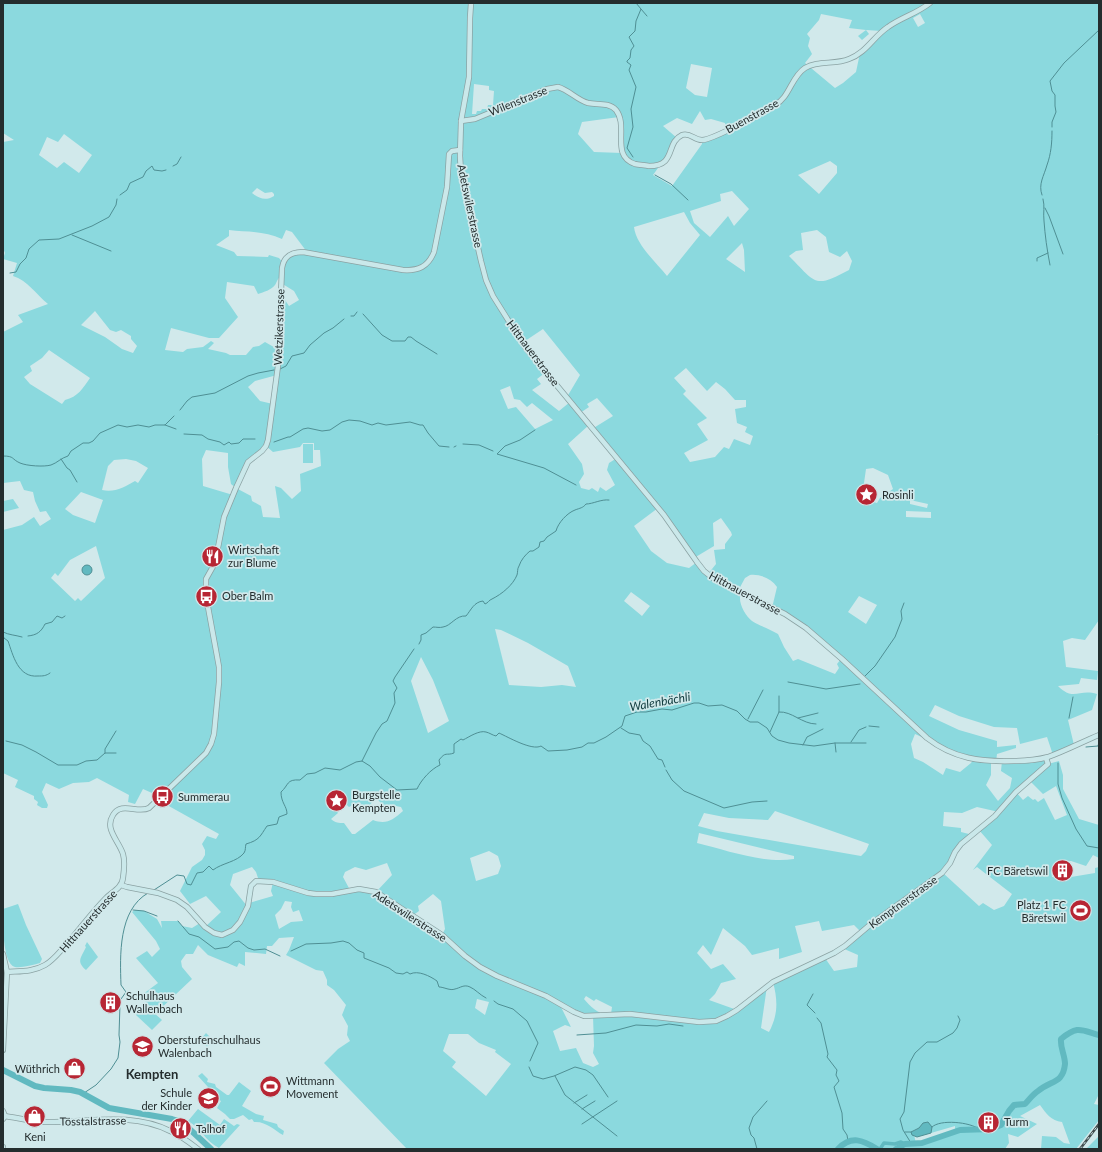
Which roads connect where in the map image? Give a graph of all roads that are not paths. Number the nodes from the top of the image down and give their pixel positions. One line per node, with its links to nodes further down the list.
1 (471, 3): 3 (street)
2 (930, 3): 4 (street, Buenstrasse)
3 (461, 120): 4 (street, Wilenstrasse); 5 (street)
4 (702, 140)
5 (460, 150): 6 (street, Adetswilerstrasse); 9 (street, Wetzikerstrasse)
6 (482, 261): 8 (street, Hittnauerstrasse)
7 (1099, 735): 8 (street)
8 (1046, 758): 13 (street, Kemptnerstrasse)
9 (174, 784): 10 (street, Hittnauerstrasse)
10 (121, 885): 12 (street, Hittnauerstrasse); 13 (street, Adetswilerstrasse)
11 (3, 954): 12 (street)
12 (7, 972): 14 (street)
13 (767, 986)
14 (3, 1050)
15 (4, 1115): 16 (street, Tösstalstrasse)
16 (198, 1149)

